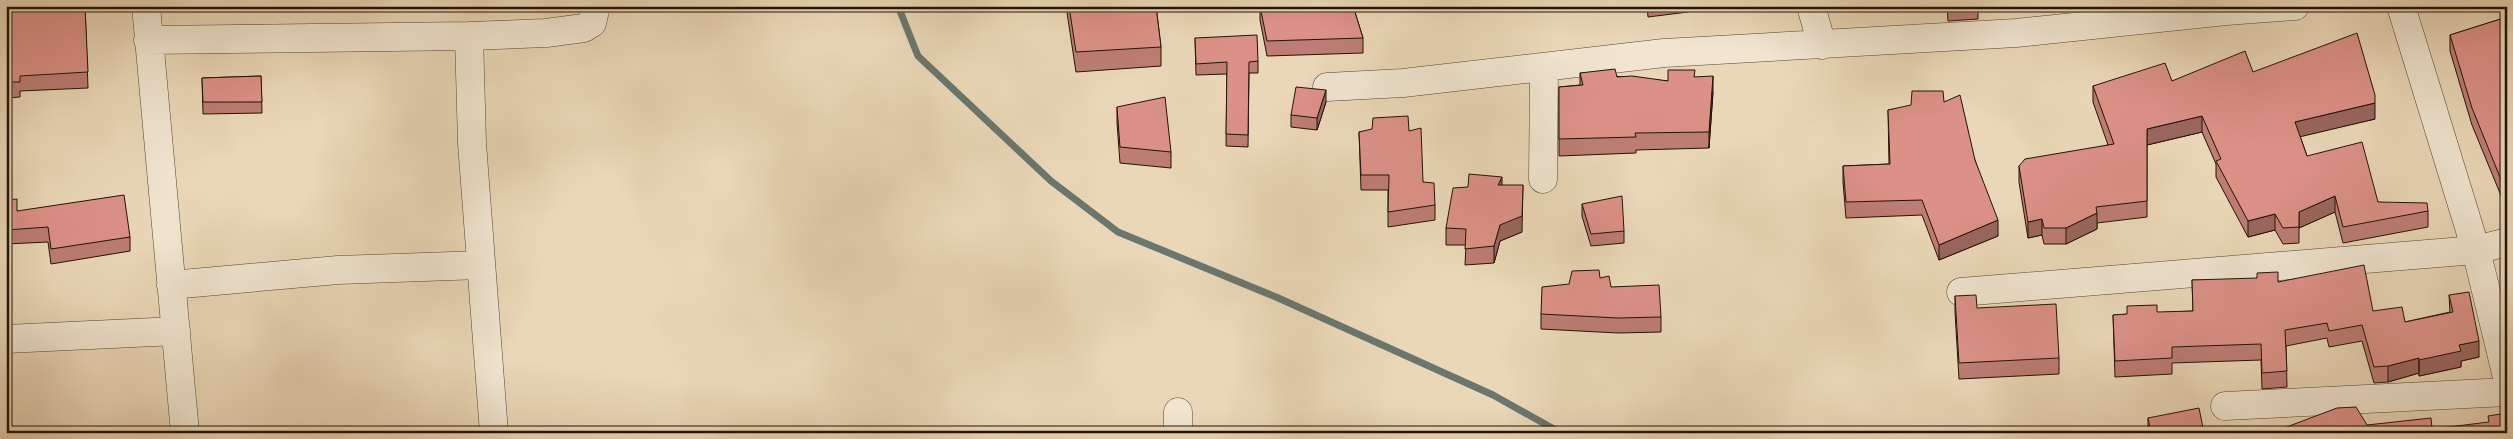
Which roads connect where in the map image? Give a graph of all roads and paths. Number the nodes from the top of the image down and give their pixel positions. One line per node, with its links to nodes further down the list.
1 (146, 6): 7 (street)
2 (596, 6): 6 (street)
3 (1811, 6): 8 (street)
4 (2295, 6): 8 (street)
5 (2400, 6): 13 (street)
6 (469, 36): 7 (street); 14 (street)
7 (148, 40): 15 (street)
8 (1822, 45): 9 (street)
9 (1544, 67): 10 (street); 11 (street)
10 (1327, 87)
11 (1543, 179)
12 (2507, 242): 13 (street)
13 (2476, 250): 16 (street); 19 (street)
14 (481, 265): 15 (street); 23 (street)
15 (171, 285): 17 (street)
16 (1961, 292)
17 (176, 331): 18 (street); 22 (street)
18 (6, 339)
19 (2507, 377)
20 (2507, 392): 21 (street)
21 (2225, 406)
22 (185, 433)
23 (494, 433)

